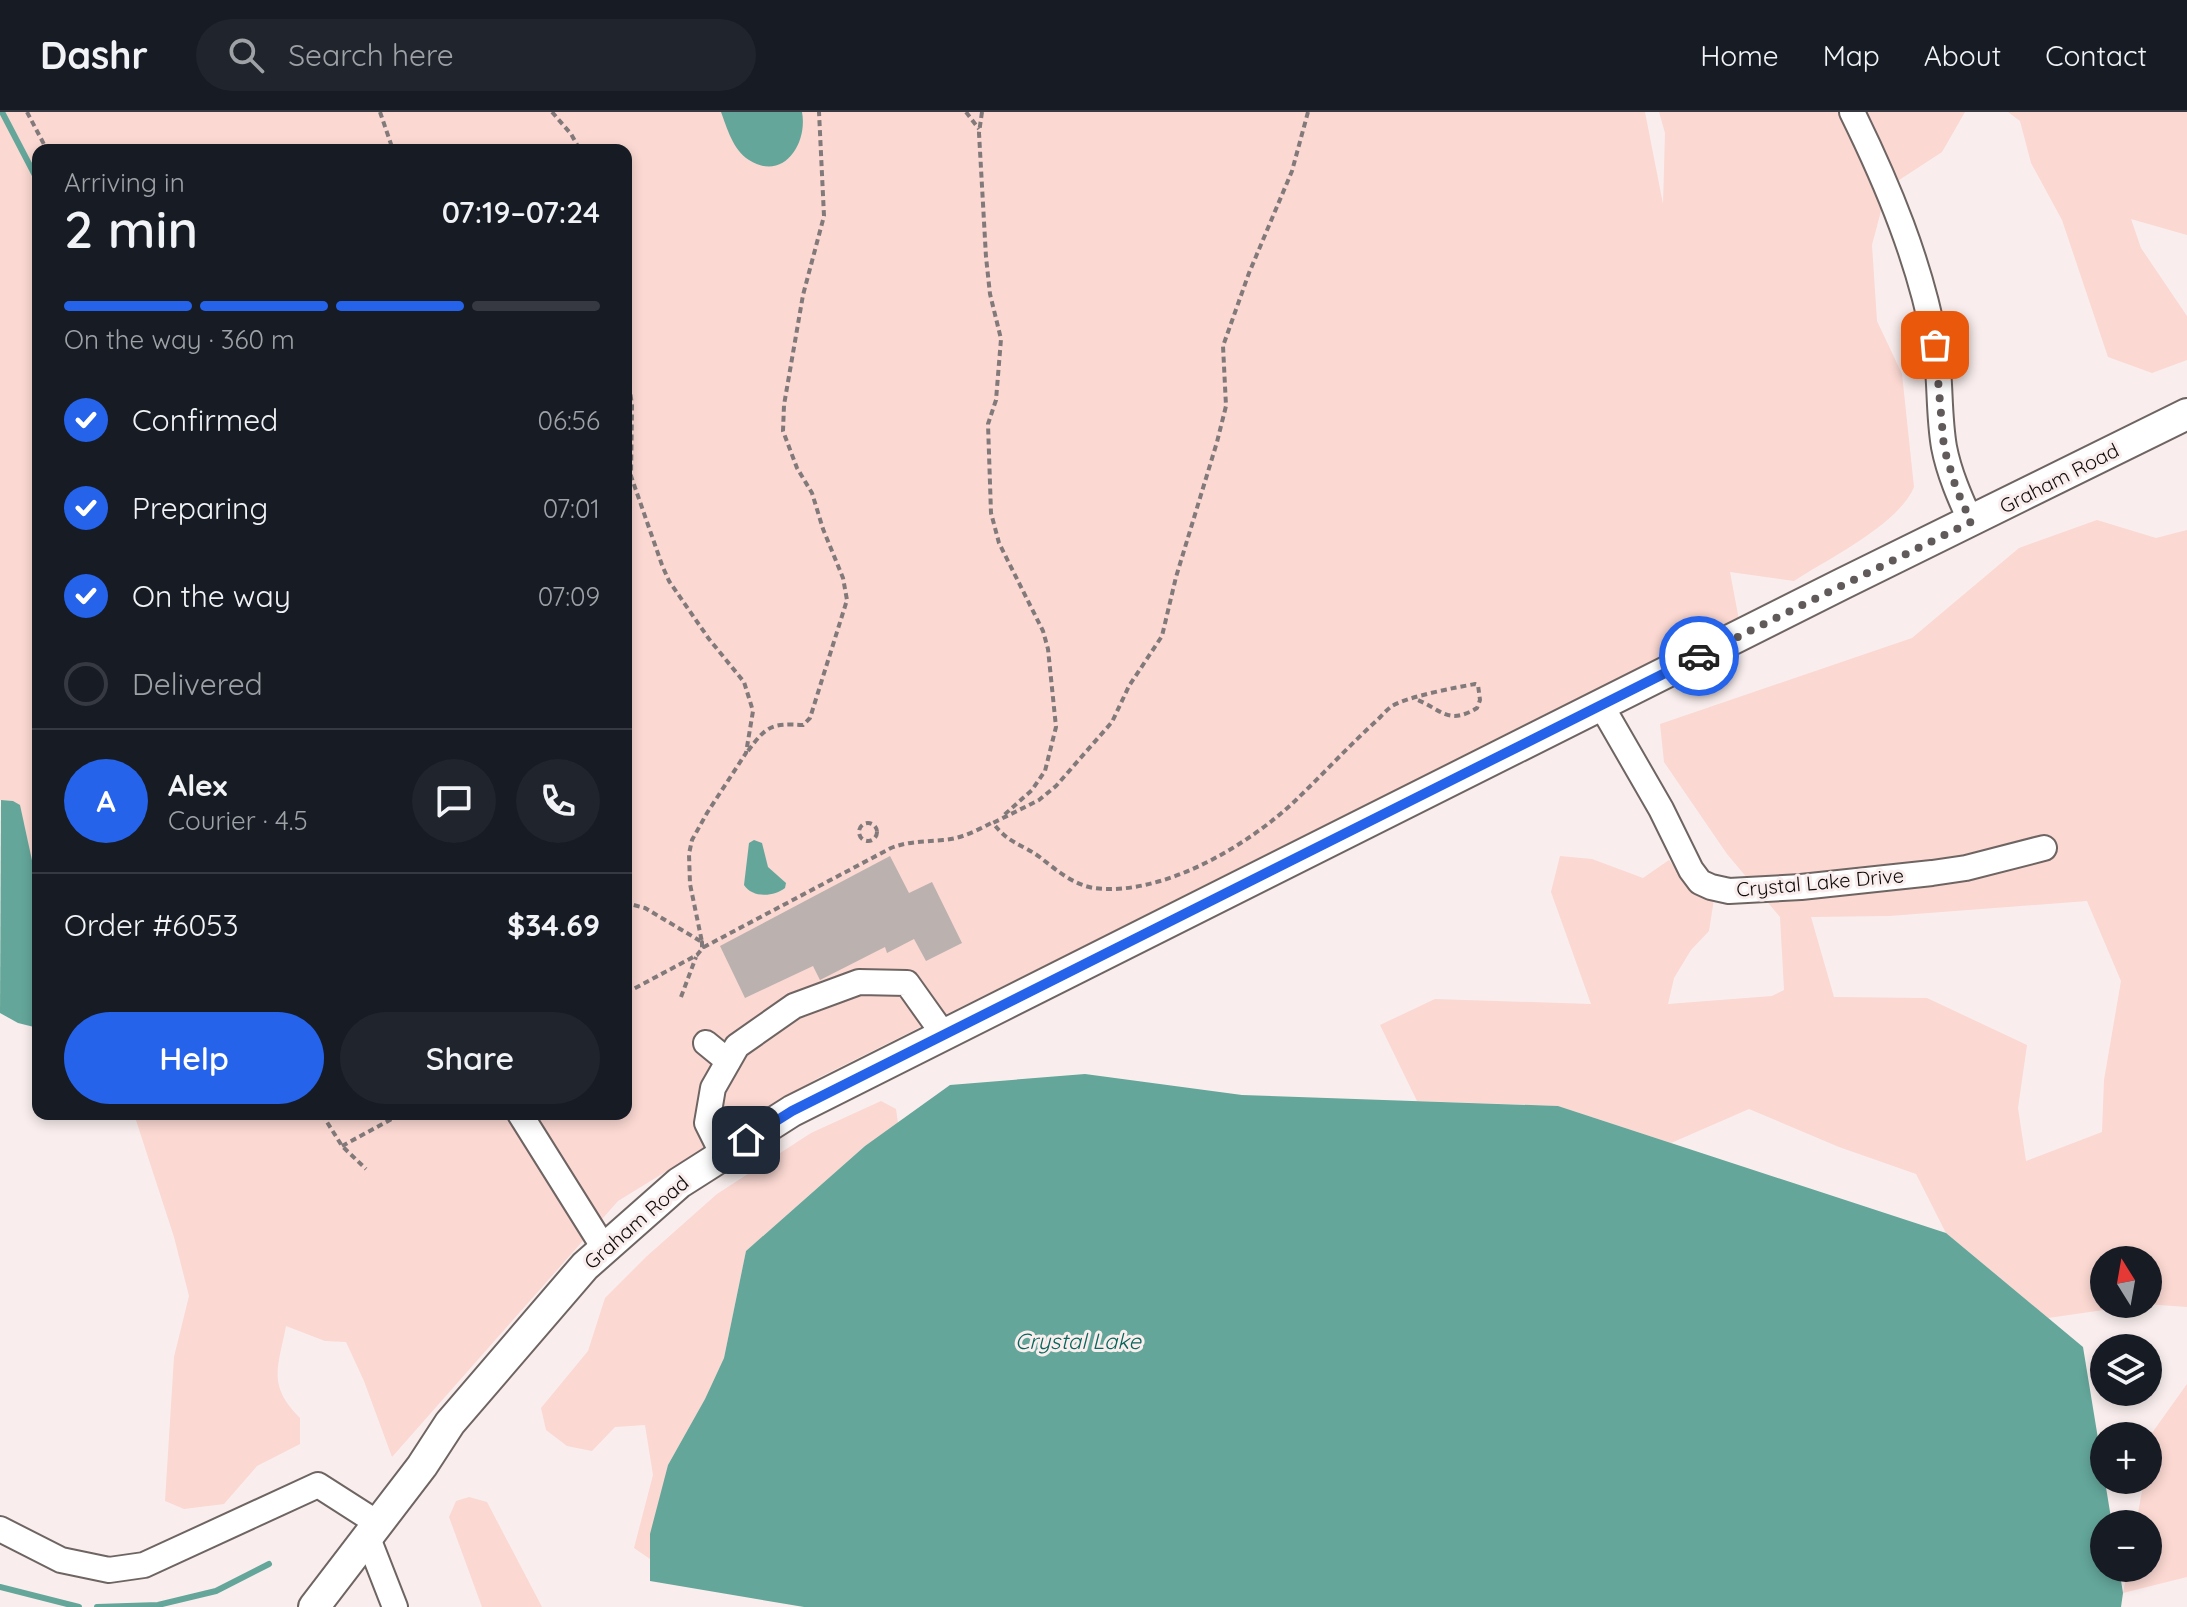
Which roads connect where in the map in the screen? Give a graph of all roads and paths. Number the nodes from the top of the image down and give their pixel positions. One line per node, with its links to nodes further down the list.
1 (27, 112): 10 (path)
2 (380, 112): 11 (path)
3 (552, 112): 12 (path)
4 (819, 112): 18 (path)
5 (966, 112): 9 (path)
6 (982, 112): 9 (path)
7 (1308, 112): 19 (path)
8 (1852, 112): 15 (street)
9 (979, 129): 19 (path)
10 (44, 144)
11 (391, 144)
12 (577, 144)
13 (2187, 414): 15 (main road, Graham Road)
14 (632, 476): 18 (path)
15 (1971, 522): 17 (main road, Graham Road)
16 (1415, 699): 16 (path); 19 (path)
17 (1601, 705): 21 (street, Crystal Lake Drive); 27 (main road, Graham Road)
18 (746, 753): 23 (path)
19 (993, 823): 23 (path)
20 (865, 840): 20 (path)
21 (2044, 848)
22 (632, 905): 23 (path)
23 (702, 942): 24 (path)
24 (697, 955): 25 (path); 26 (path)
25 (632, 990)
26 (681, 997)
27 (944, 1035): 29 (street); 34 (main road, Graham Road)
28 (706, 1043): 29 (street)
29 (728, 1061): 34 (street)
30 (326, 1120): 33 (path)
31 (390, 1120): 33 (path)
32 (524, 1120): 36 (street)
33 (342, 1146): 35 (path)
34 (723, 1155): 36 (main road, Graham Road)
35 (366, 1169)
36 (604, 1248): 38 (main road, Graham Road)
37 (0, 1529): 38 (street)
38 (373, 1531): 39 (main road, Graham Road); 40 (street)
39 (314, 1607)
40 (395, 1607)

